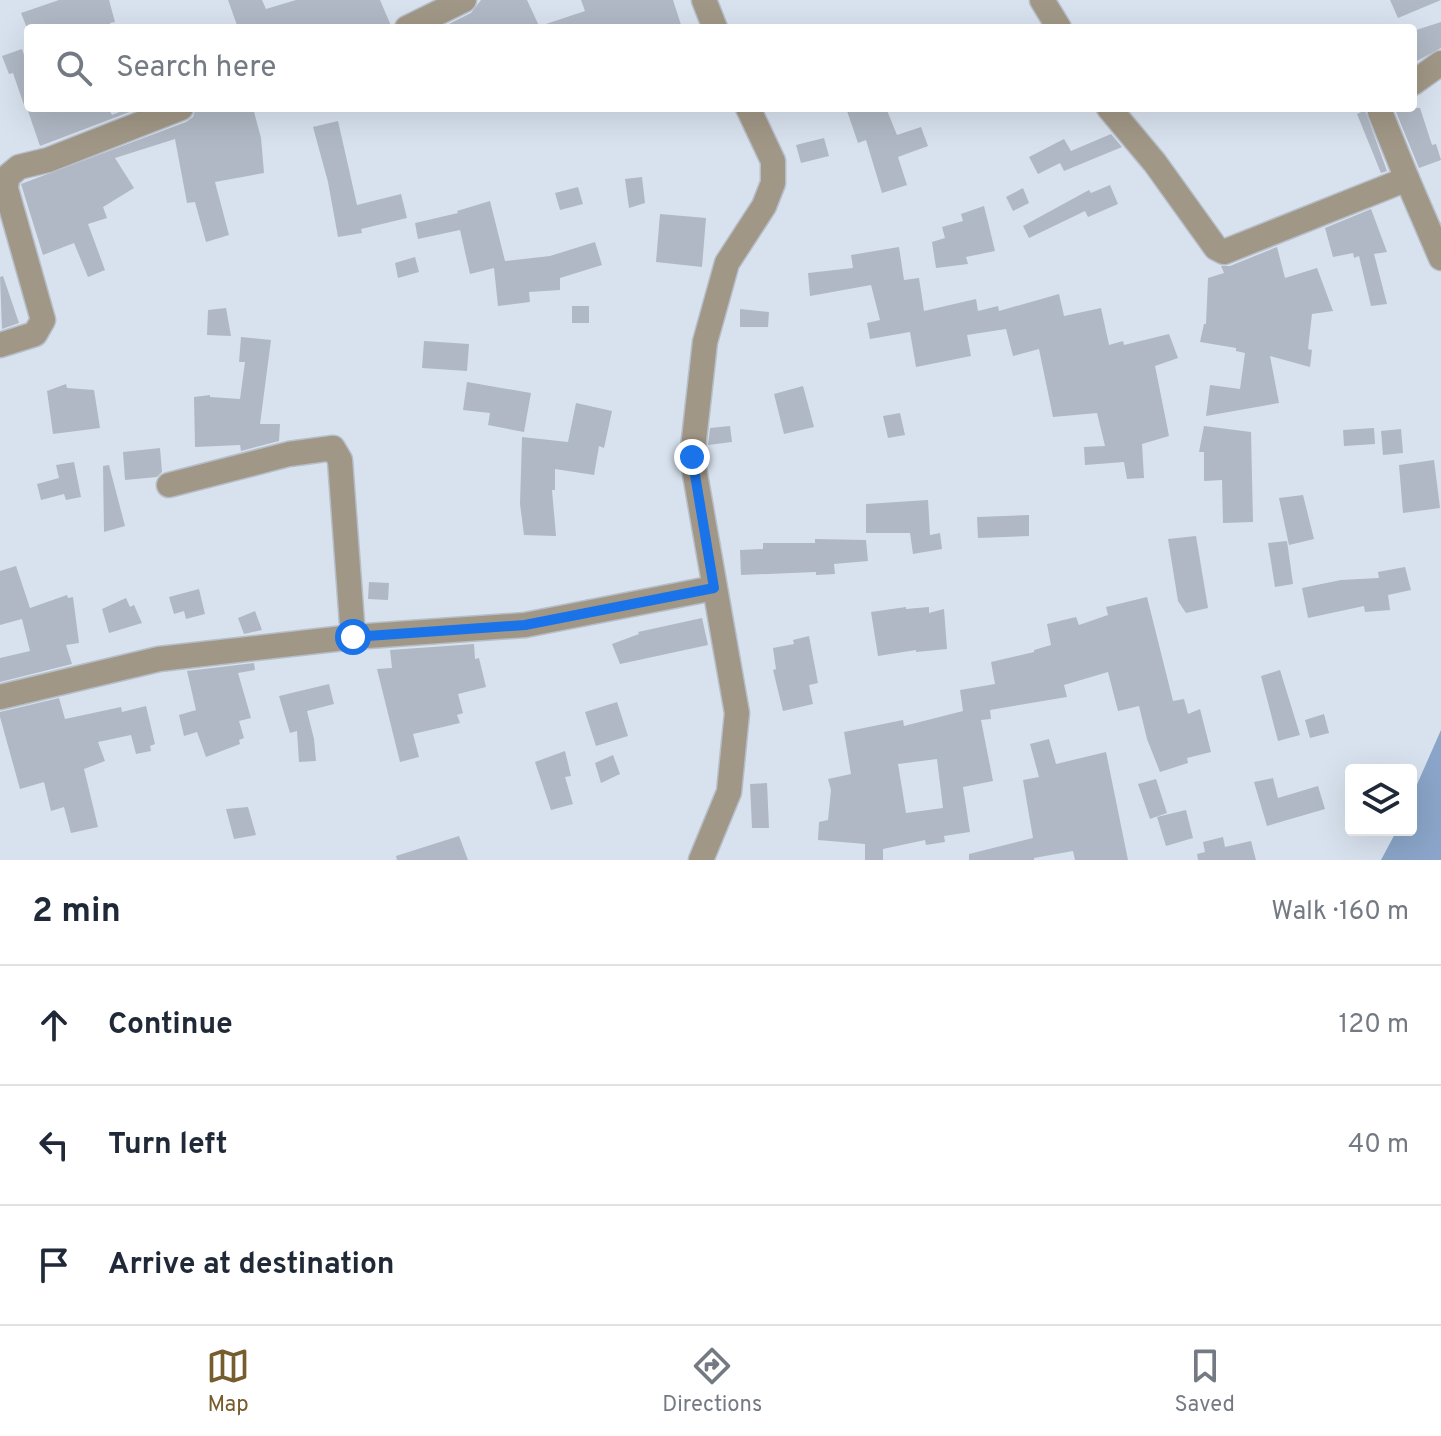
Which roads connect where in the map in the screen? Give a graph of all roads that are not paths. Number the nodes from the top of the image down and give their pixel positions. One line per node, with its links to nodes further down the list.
1 (464, 0): 4 (street)
2 (704, 0): 5 (street)
3 (1042, 0): 6 (street)
4 (415, 24)
5 (713, 24)
6 (1057, 24)
7 (1441, 63): 8 (street)
8 (1417, 80)
9 (171, 112): 15 (street)
10 (750, 112): 17 (street)
11 (1112, 112): 13 (street)
12 (1380, 112): 13 (street)
13 (1407, 179): 14 (street)
14 (1441, 258)
15 (0, 345)
16 (169, 485): 18 (street)
17 (714, 588): 18 (street); 20 (street)
18 (353, 637): 19 (street)
19 (0, 697)
20 (701, 860)

